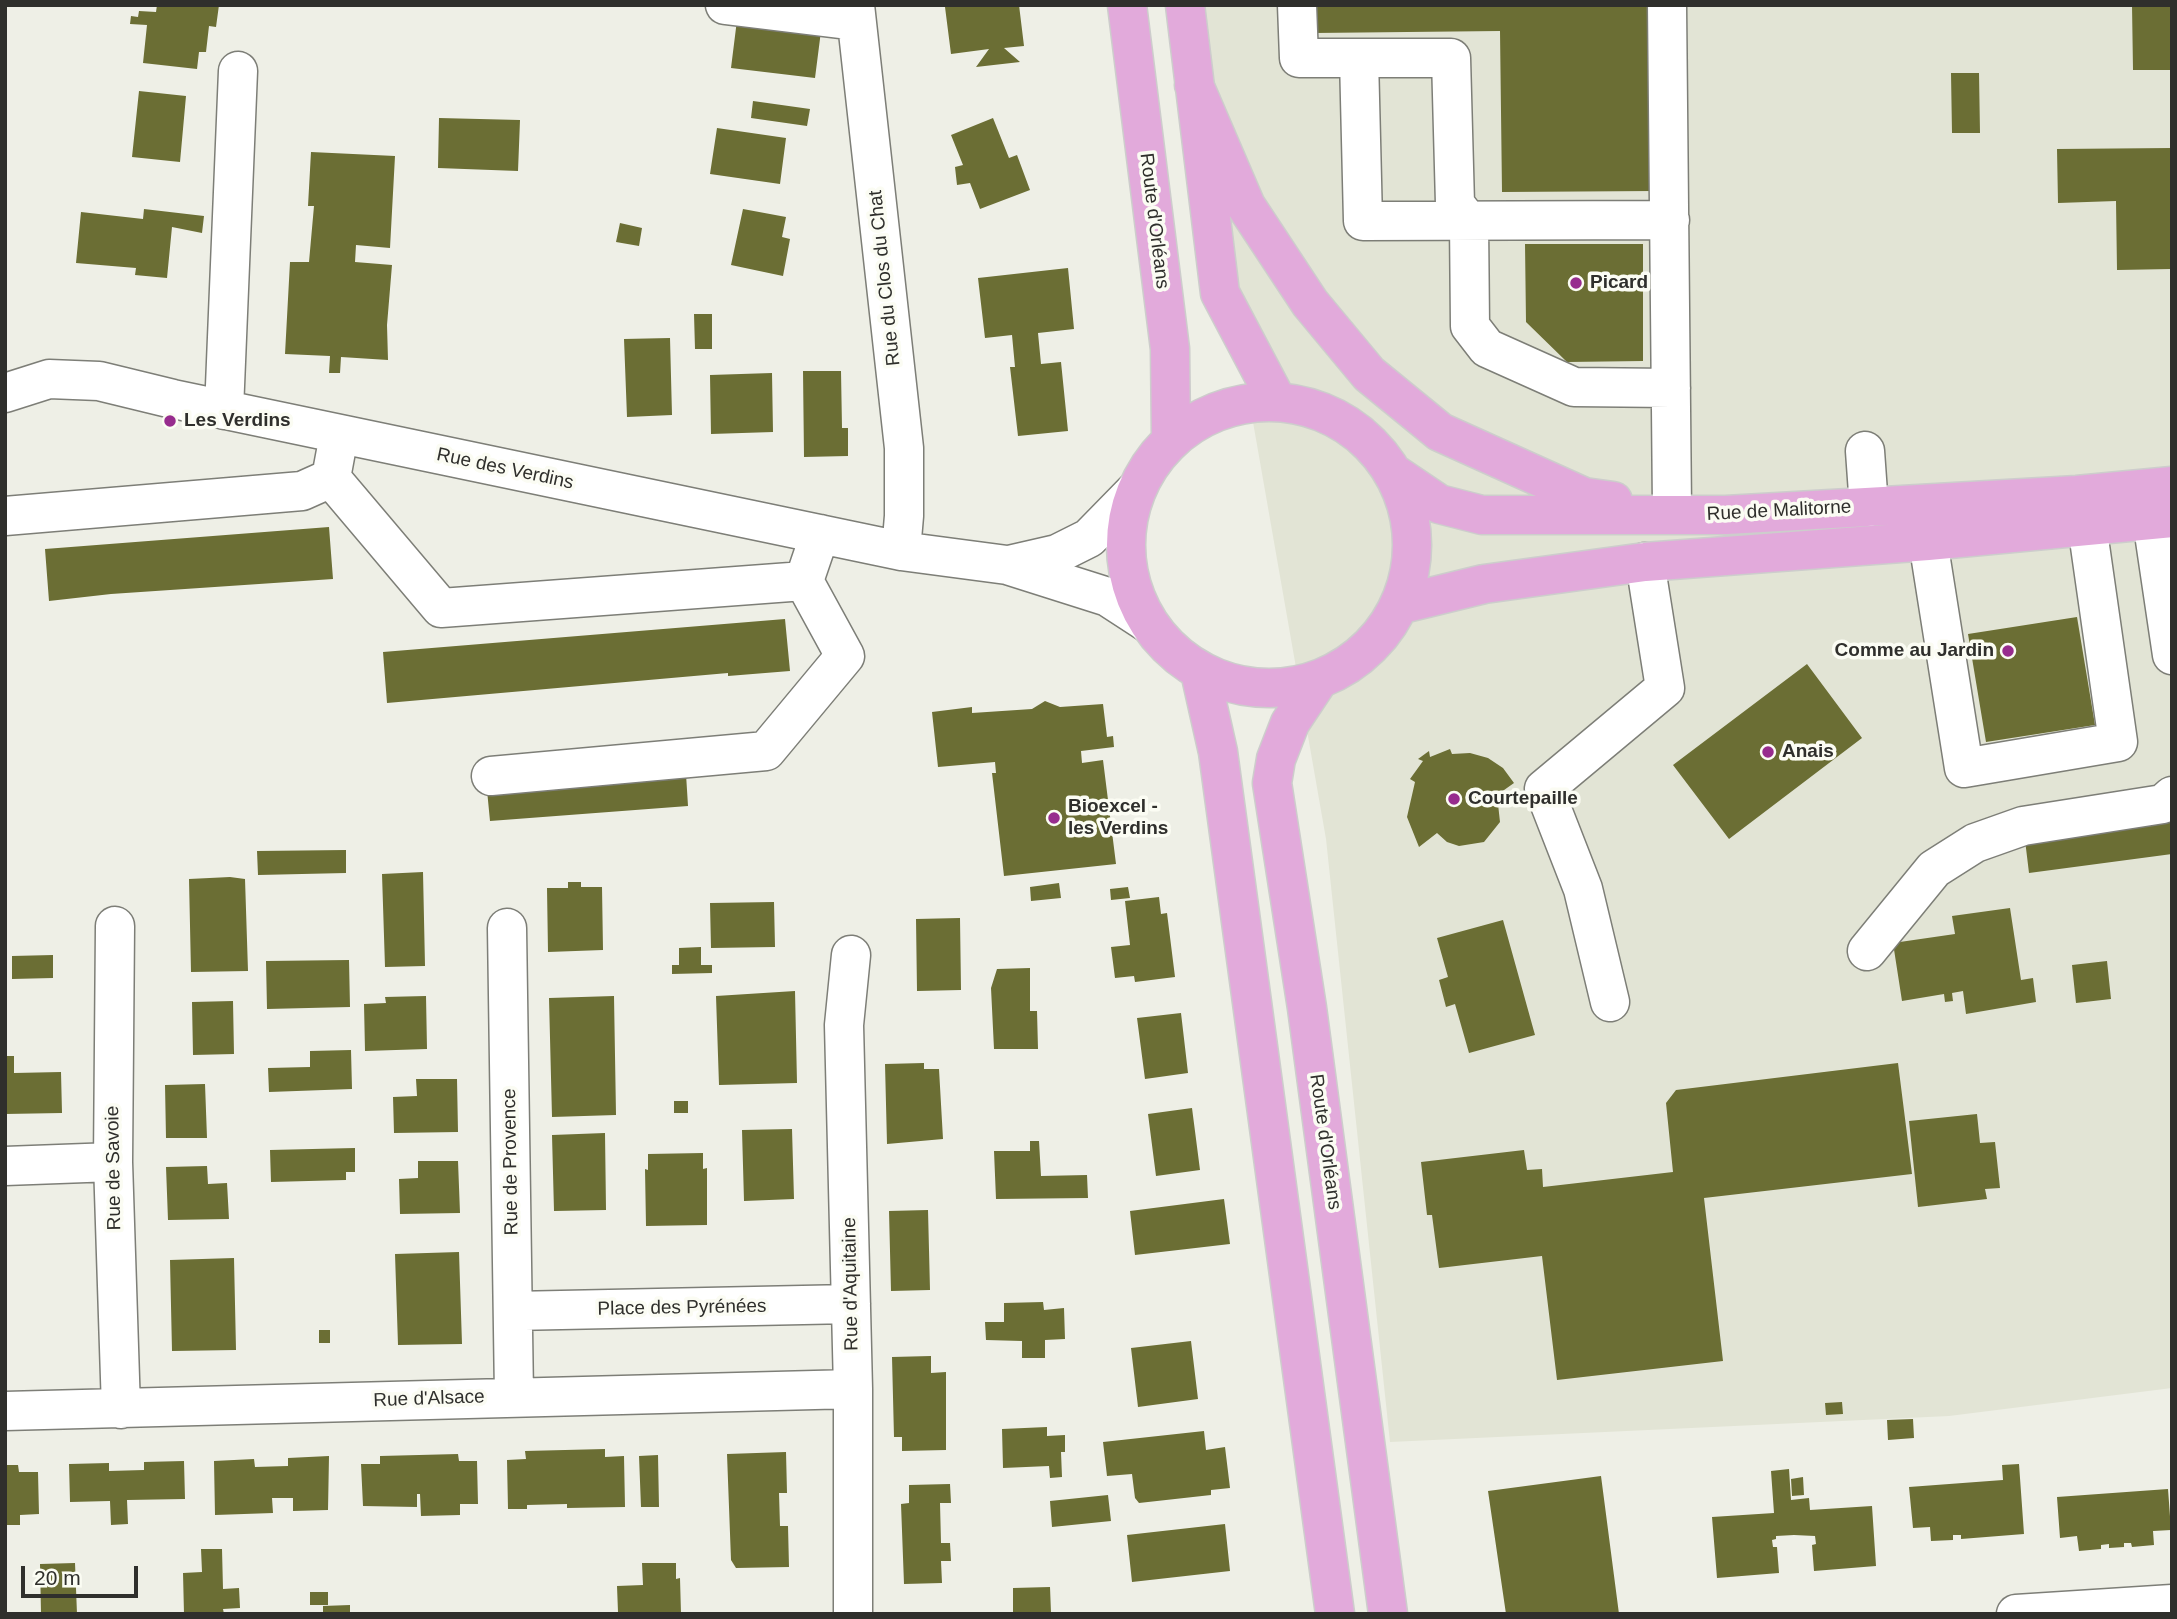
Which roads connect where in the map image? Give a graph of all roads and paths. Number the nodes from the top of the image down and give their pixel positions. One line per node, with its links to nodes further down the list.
1 (725, 5): 6 (street)
2 (1127, 5): 17 (main road, Route d'Orléans)
3 (1185, 5): 9 (main road)
4 (1297, 5): 7 (street)
5 (1667, 5): 10 (street)
6 (855, 13): 31 (street, Rue du Clos du Chat)
7 (1359, 58): 11 (street); 11 (street)
8 (238, 71): 15 (street)
9 (1194, 85): 14 (main road); 24 (main road)
10 (1670, 220): 11 (street); 12 (street)
11 (1469, 222): 12 (street)
12 (1671, 388): 24 (street)
13 (5, 393): 15 (street, Rue des Verdins)
14 (1277, 401): 17 (main road); 19 (main road)
15 (223, 410): 16 (street, Rue des Verdins)
16 (339, 435): 20 (street); 29 (street, Rue des Verdins)
17 (1171, 437): 22 (main road)
18 (1865, 451): 23 (street)
19 (1396, 475): 25 (main road, Rue de Malitorne); 35 (main road)
20 (331, 478): 26 (street); 34 (street)
21 (2172, 485): 23 (main road, Rue de Malitorne)
22 (1135, 492): 33 (street, Rue des Verdins); 36 (main road)
23 (1869, 507): 25 (main road, Rue de Malitorne)
24 (1672, 509): 25 (main road)
25 (1726, 515)
26 (5, 516)
27 (2162, 519): 28 (main road, Rue de Malitorne); 37 (street)
28 (2087, 525): 30 (main road, Rue de Malitorne); 30 (street)
29 (820, 534): 31 (street, Rue des Verdins); 34 (street)
30 (1928, 541): 32 (main road, Rue de Malitorne)
31 (901, 551): 33 (street, Rue des Verdins)
32 (1645, 562): 35 (main road, Rue de Malitorne); 46 (street)
33 (1007, 565): 36 (street, Rue des Verdins)
34 (804, 581): 40 (street)
35 (1402, 604): 39 (main road)
36 (1148, 623): 38 (main road)
37 (2172, 655)
38 (1200, 671): 39 (main road); 57 (main road)
39 (1318, 681): 58 (main road, Route d'Orléans)
40 (491, 776)
41 (2172, 796): 44 (street)
42 (115, 926): 47 (street, Rue de Savoie)
43 (508, 928): 50 (street, Rue de Provence)
44 (1867, 951)
45 (851, 955): 49 (street, Rue d'Aquitaine)
46 (1610, 1002)
47 (113, 1163): 48 (street); 53 (street, Rue de Savoie)
48 (5, 1166)
49 (851, 1304): 50 (street, Place des Pyrénées); 51 (street, Rue d'Aquitaine)
50 (513, 1311): 52 (street, Rue de Provence)
51 (853, 1389): 52 (street, Rue d'Alsace); 56 (street, Rue d'Aquitaine)
52 (514, 1396): 53 (street, Rue d'Alsace)
53 (121, 1409): 54 (street, Rue d'Alsace)
54 (5, 1412)
55 (2172, 1604): 59 (street)
56 (853, 1614)
57 (1335, 1614)
58 (1388, 1614)
59 (2016, 1614)

